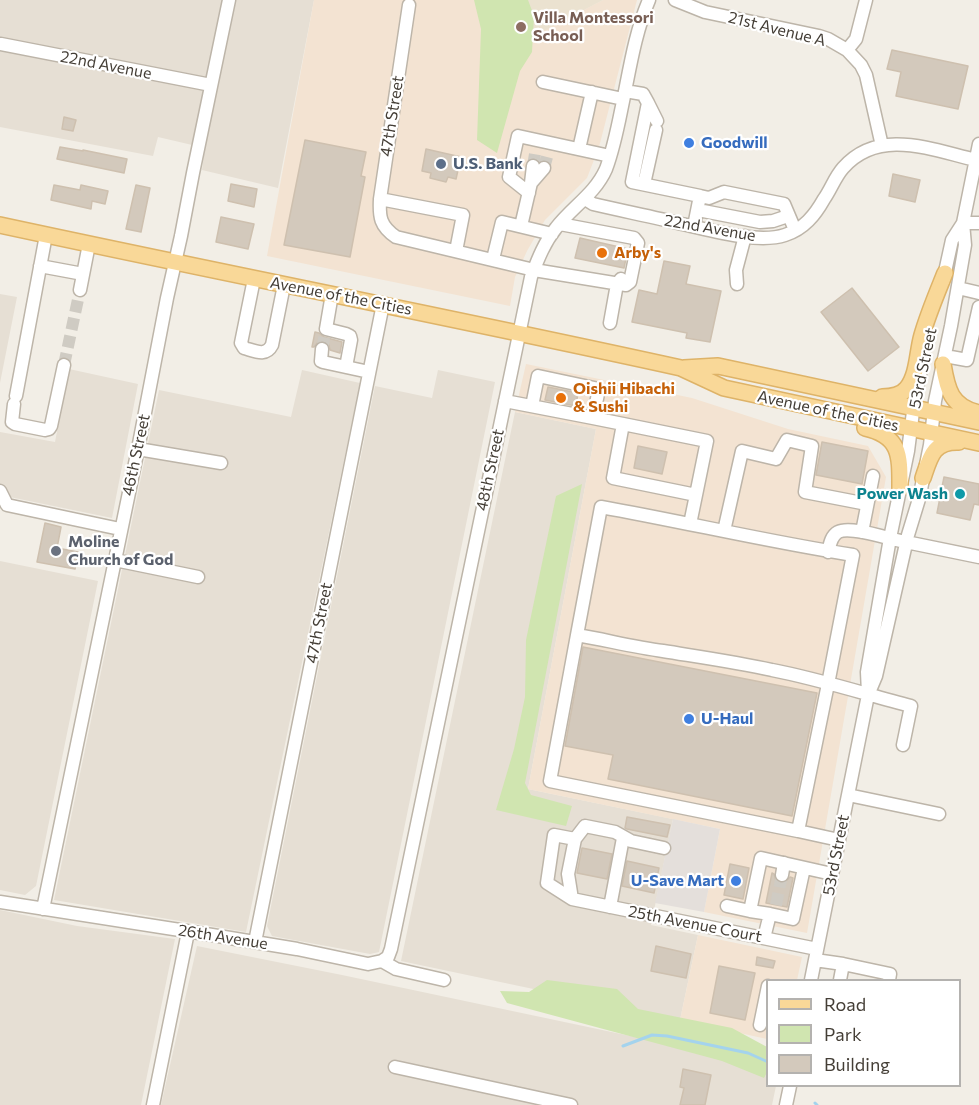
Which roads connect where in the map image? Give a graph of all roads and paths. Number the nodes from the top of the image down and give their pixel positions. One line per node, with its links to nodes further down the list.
1 (229, 0): 9 (street, 46th Street)
2 (649, 0): 11 (street, 48th Street)
3 (675, 0): 7 (street, 21st Avenue A)
4 (866, 0): 7 (street)
5 (409, 4): 23 (street, 47th Street)
6 (0, 44): 9 (street, 22nd Avenue)
7 (847, 50): 15 (street, 21st Avenue A)
8 (543, 82): 10 (street)
9 (211, 85): 39 (street, 46th Street)
10 (592, 92): 11 (street); 16 (street)
11 (624, 95): 12 (street); 17 (street, 48th Street)
12 (648, 103): 20 (street); 20 (street)
13 (536, 140): 16 (street); 18 (street); 18 (street); 21 (street)
14 (979, 144): 19 (street, 53rd Street)
15 (882, 146): 19 (street, 22nd Avenue); 33 (street, 22nd Avenue)
16 (579, 149): 17 (street)
17 (610, 156): 24 (street, 48th Street)
18 (536, 160): 21 (street)
19 (976, 160): 28 (street, 53rd Street)
20 (644, 184): 22 (street)
21 (530, 188): 30 (street)
22 (705, 197): 25 (street); 26 (street)
23 (380, 199): 37 (street, 47th Street); 37 (street)
24 (585, 199): 31 (street, 22nd Avenue); 32 (street, 48th Street)
25 (698, 210): 26 (street); 31 (street)
26 (788, 216): 33 (street)
27 (979, 223): 28 (street)
28 (963, 224): 42 (street, 53rd Street); 48 (street, 53rd Street)
29 (0, 225): 34 (main road, Avenue of the Cities)
30 (521, 226): 32 (street); 38 (street)
31 (694, 226): 35 (street, 22nd Avenue)
32 (556, 229): 41 (street, 48th Street); 45 (street)
33 (795, 230): 35 (street, 22nd Avenue)
34 (46, 235): 36 (main road, Avenue of the Cities); 40 (street)
35 (745, 236): 46 (street)
36 (89, 244): 39 (main road, Avenue of the Cities); 43 (street)
37 (456, 251): 38 (street)
38 (493, 259): 41 (street)
39 (175, 262): 44 (main road, Avenue of the Cities); 77 (street, 46th Street)
40 (40, 266): 43 (street); 60 (street)
41 (534, 270): 45 (street); 55 (street, 48th Street)
42 (945, 273): 65 (main road); 68 (street, 53rd Street)
43 (83, 274): 49 (street)
44 (254, 279): 47 (main road, Avenue of the Cities); 47 (street)
45 (617, 284): 54 (street)
46 (737, 284)
47 (284, 285): 51 (main road, Avenue of the Cities)
48 (958, 288): 50 (street); 58 (street, 53rd Street)
49 (80, 290)
50 (979, 293)
51 (332, 294): 52 (main road, Avenue of the Cities); 61 (street)
52 (383, 304): 55 (main road, Avenue of the Cities); 63 (street, 47th Street)
53 (979, 307): 56 (street)
54 (610, 323)
55 (519, 333): 62 (main road, Avenue of the Cities); 66 (street, 48th Street)
56 (977, 333): 59 (street)
57 (322, 349): 61 (street)
58 (944, 360): 59 (street); 69 (street, 53rd Street); 70 (main road)
59 (973, 361)
60 (64, 365)
61 (346, 367): 63 (street)
62 (681, 369): 64 (main road, Avenue of the Cities); 65 (main road, Avenue of the Cities)
63 (369, 372): 117 (street, 47th Street)
64 (724, 388): 74 (main road, Avenue of the Cities); 81 (main road)
65 (864, 397): 68 (main road, Avenue of the Cities)
66 (505, 401): 67 (street); 119 (street, 48th Street)
67 (532, 406): 71 (street); 71 (street)
68 (914, 408): 69 (main road, Avenue of the Cities); 74 (street, 53rd Street)
69 (934, 412): 72 (main road, Avenue of the Cities); 75 (street, 53rd Street)
70 (979, 413)
71 (593, 418): 73 (street)
72 (979, 422)
73 (623, 424): 83 (street); 83 (street)
74 (911, 428): 75 (main road, Avenue of the Cities); 81 (street, 53rd Street)
75 (932, 433): 76 (main road, Avenue of the Cities); 80 (street, 53rd Street)
76 (977, 442): 80 (main road)
77 (138, 449): 78 (street); 86 (street, 46th Street)
78 (221, 463)
79 (873, 476): 84 (street)
80 (923, 478): 90 (street, 53rd Street)
81 (900, 488): 89 (street, 53rd Street)
82 (0, 491): 86 (street)
83 (696, 495): 85 (street)
84 (867, 504): 87 (street); 88 (street)
85 (690, 524): 87 (street); 95 (street)
86 (120, 529): 93 (street, 46th Street)
87 (724, 531): 91 (street)
88 (862, 532): 89 (street); 91 (street)
89 (890, 538): 90 (street); 97 (street, 53rd Street)
90 (906, 542): 92 (street); 97 (street, 53rd Street)
91 (828, 552): 96 (street)
92 (979, 557)
93 (115, 560): 94 (street); 112 (street, 46th Street)
94 (198, 577)
95 (577, 635): 96 (street); 101 (street)
96 (828, 684): 97 (street); 101 (street)
97 (868, 695): 98 (street); 99 (street, 53rd Street)
98 (903, 745)
99 (848, 795): 100 (street); 104 (street, 53rd Street)
100 (939, 814)
101 (798, 831): 104 (street)
102 (623, 838): 103 (street); 105 (street); 111 (street)
103 (575, 839): 108 (street); 108 (street)
104 (839, 840): 107 (street, 53rd Street)
105 (664, 848)
106 (804, 868): 107 (street); 113 (street); 114 (street)
107 (832, 874): 118 (street, 53rd Street)
108 (572, 899): 111 (street, 25th Avenue Court)
109 (0, 902): 112 (street, 26th Avenue)
110 (727, 906): 113 (street)
111 (610, 907): 116 (street, 25th Avenue Court)
112 (43, 909): 115 (street, 26th Avenue)
113 (750, 911): 114 (street)
114 (773, 912): 116 (street)
115 (188, 932): 117 (street, 26th Avenue); 129 (street)
116 (764, 938): 118 (street, 25th Avenue Court)
117 (255, 942): 119 (street, 26th Avenue)
118 (816, 954): 120 (street, 25th Avenue Court); 122 (street, 53rd Street)
119 (382, 961): 124 (street, 26th Avenue)
120 (843, 964): 121 (street, 25th Avenue Court); 123 (street)
121 (890, 977)
122 (811, 979)
123 (840, 979)
124 (444, 980)
125 (766, 1006): 126 (street)
126 (760, 1024)
127 (395, 1067): 130 (street)
128 (790, 1087): 131 (street)
129 (153, 1105)
130 (571, 1105)
131 (786, 1105)

